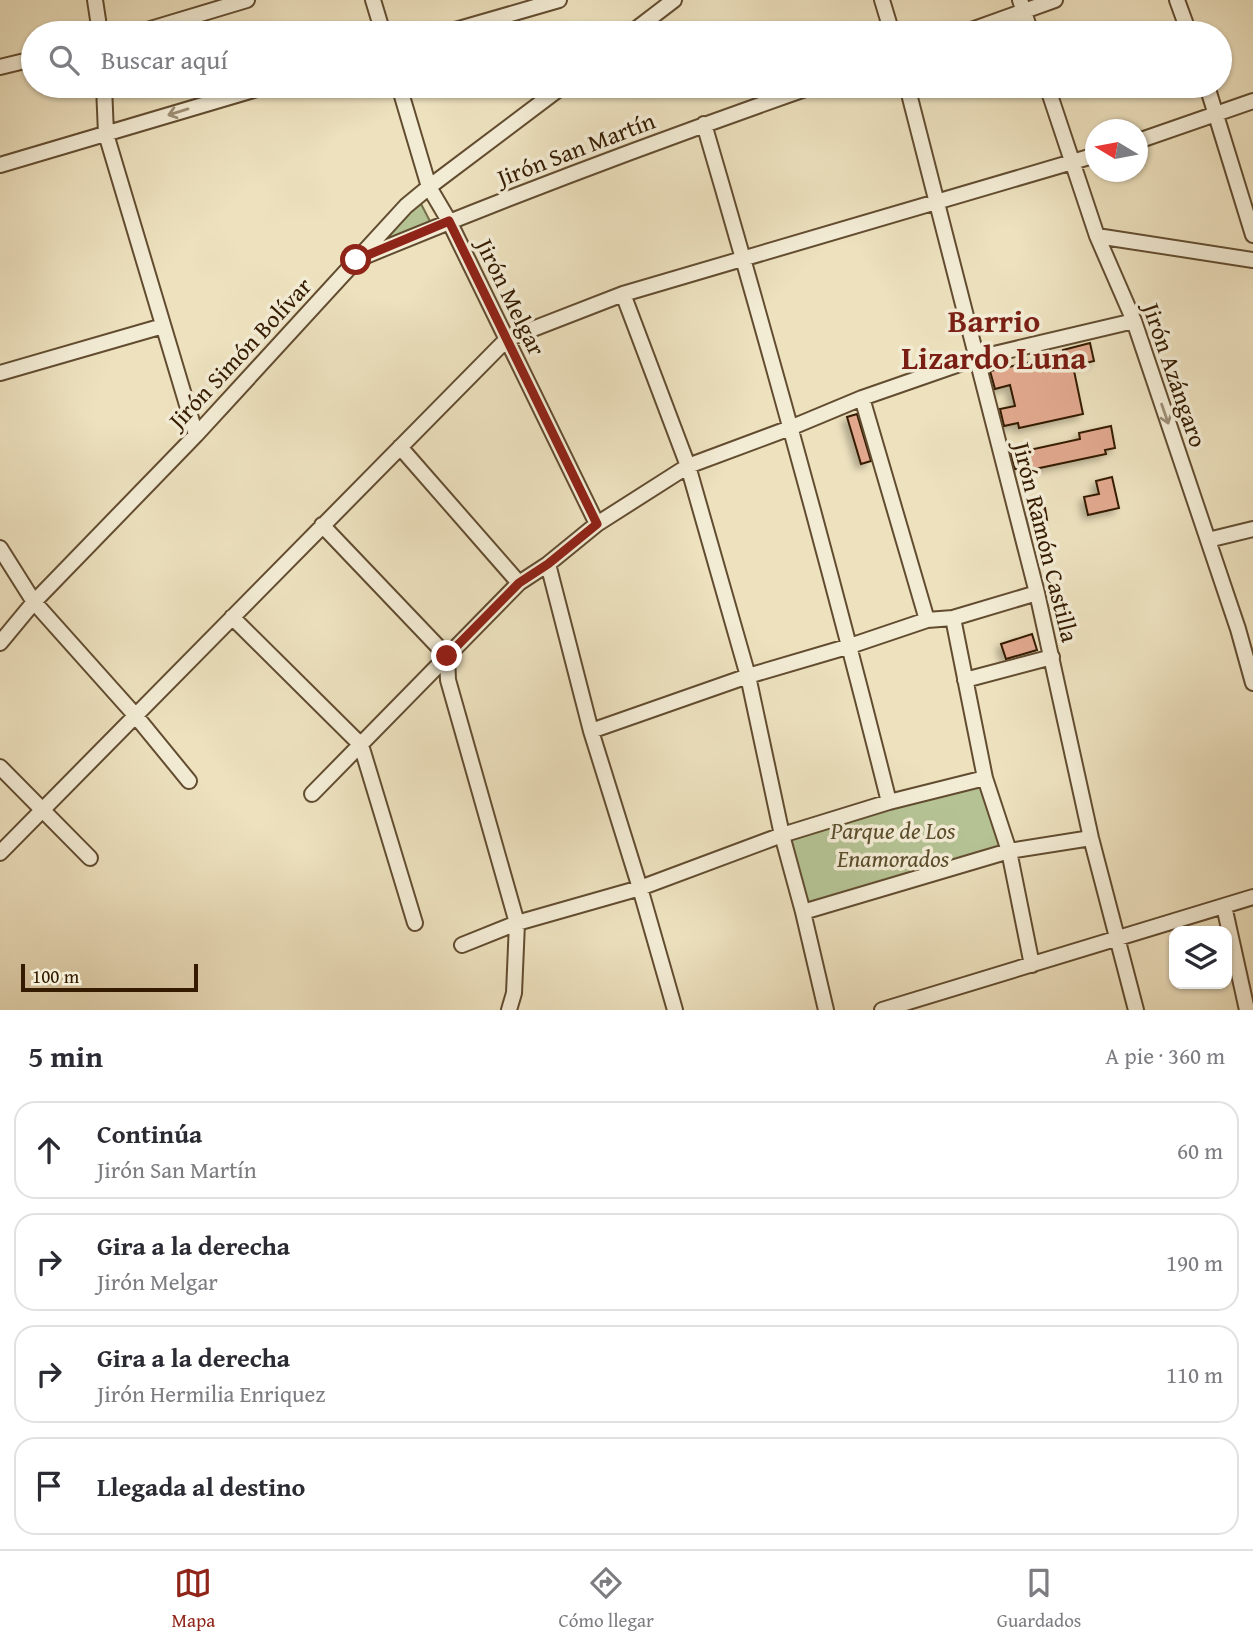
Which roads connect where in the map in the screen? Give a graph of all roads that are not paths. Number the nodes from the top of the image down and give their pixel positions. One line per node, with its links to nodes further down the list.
1 (95, 0): 10 (street)
2 (247, 0): 11 (street)
3 (373, 0): 12 (street)
4 (559, 0): 13 (street)
5 (674, 0): 14 (street)
6 (882, 0): 15 (street)
7 (1055, 0): 9 (street)
8 (1177, 0): 17 (street)
9 (1022, 6): 16 (street)
10 (98, 21)
11 (177, 21)
12 (379, 21)
13 (486, 21)
14 (647, 21)
15 (888, 21)
16 (989, 21)
17 (1185, 21)
18 (21, 62): 19 (street)
19 (0, 67)
20 (104, 98): 31 (street)
21 (227, 98): 31 (street, one-way to 31)
22 (402, 98): 36 (street, Jirón Melgar)
23 (547, 98): 36 (street, Jirón Simón Bolívar)
24 (779, 98): 30 (street, Jirón San Martín)
25 (910, 98): 37 (street, Jirón Ramón Castilla)
26 (1052, 98): 34 (street, Jirón Azángaro)
27 (1211, 98): 29 (street)
28 (1253, 102): 29 (street)
29 (1217, 114): 32 (street); 39 (street)
30 (704, 124): 38 (street, Jirón San Martín); 41 (street)
31 (106, 134): 35 (street); 46 (street)
32 (1148, 138)
33 (1085, 159): 34 (street)
34 (1072, 163): 37 (street); 40 (street, Jirón Azángaro)
35 (0, 165)
36 (429, 187): 38 (street, Jirón Melgar); 42 (street, Jirón Simón Bolívar)
37 (936, 202): 41 (street); 48 (street, Jirón Ramón Castilla)
38 (449, 221): 42 (street, Jirón San Martín); 47 (street, Jirón Melgar)
39 (1253, 234)
40 (1097, 236): 43 (street); 45 (street, Jirón Azángaro)
41 (743, 258): 44 (street); 51 (street)
42 (356, 260): 52 (street, Jirón Simón Bolívar)
43 (1253, 260)
44 (623, 294): 47 (street); 54 (street)
45 (1134, 321): 48 (street); 58 (street, Jirón Azángaro, one-way to 58)
46 (163, 326): 49 (street); 52 (street)
47 (507, 339): 53 (street); 55 (street, Jirón Melgar)
48 (977, 358): 50 (street); 62 (street, Jirón Ramón Castilla)
49 (0, 373)
50 (862, 398): 51 (street); 66 (street)
51 (790, 428): 54 (street); 68 (street)
52 (196, 435): 63 (street, Jirón Simón Bolívar)
53 (400, 447): 56 (street); 61 (street)
54 (688, 466): 55 (street); 71 (street)
55 (597, 524): 60 (street)
56 (322, 525): 64 (street); 69 (street)
57 (1253, 529): 58 (street)
58 (1208, 540): 73 (street, Jirón Azángaro)
59 (0, 548): 63 (street)
60 (548, 564): 61 (street); 75 (street)
61 (519, 583): 69 (street)
62 (1037, 593): 65 (street); 70 (street, Jirón Ramón Castilla)
63 (34, 602): 67 (street, Jirón Simón Bolívar); 74 (street)
64 (232, 617): 74 (street); 76 (street)
65 (953, 618): 66 (street); 72 (street)
66 (927, 620): 68 (street)
67 (0, 643)
68 (850, 646): 71 (street); 81 (street)
69 (447, 656): 76 (street); 93 (street)
70 (1052, 657): 72 (street); 84 (street, Jirón Ramón Castilla)
71 (748, 676): 75 (street); 83 (street)
72 (965, 680): 78 (street)
73 (1253, 683)
74 (135, 715): 79 (street); 82 (street)
75 (591, 731): 88 (street)
76 (361, 745): 80 (street); 92 (street)
77 (0, 767): 82 (street)
78 (985, 778): 81 (street); 85 (street)
79 (189, 781)
80 (312, 794)
81 (889, 802): 83 (street)
82 (42, 811): 86 (street); 87 (street)
83 (782, 835): 88 (street); 91 (street)
84 (1091, 838): 85 (street); 94 (street, Jirón Ramón Castilla)
85 (1009, 851): 91 (street); 96 (street)
86 (0, 853)
87 (90, 858)
88 (640, 888): 93 (street); 98 (street)
89 (1253, 897): 90 (street)
90 (1224, 906): 94 (street); 102 (street)
91 (803, 912): 99 (street)
92 (415, 923)
93 (517, 923): 95 (street); 97 (street)
94 (1117, 937): 96 (street); 101 (street, Jirón Ramón Castilla)
95 (462, 945)
96 (1032, 965): 100 (street)
97 (509, 1010)
98 (675, 1010)
99 (826, 1010)
100 (882, 1010)
101 (1136, 1010)
102 (1247, 1010)

